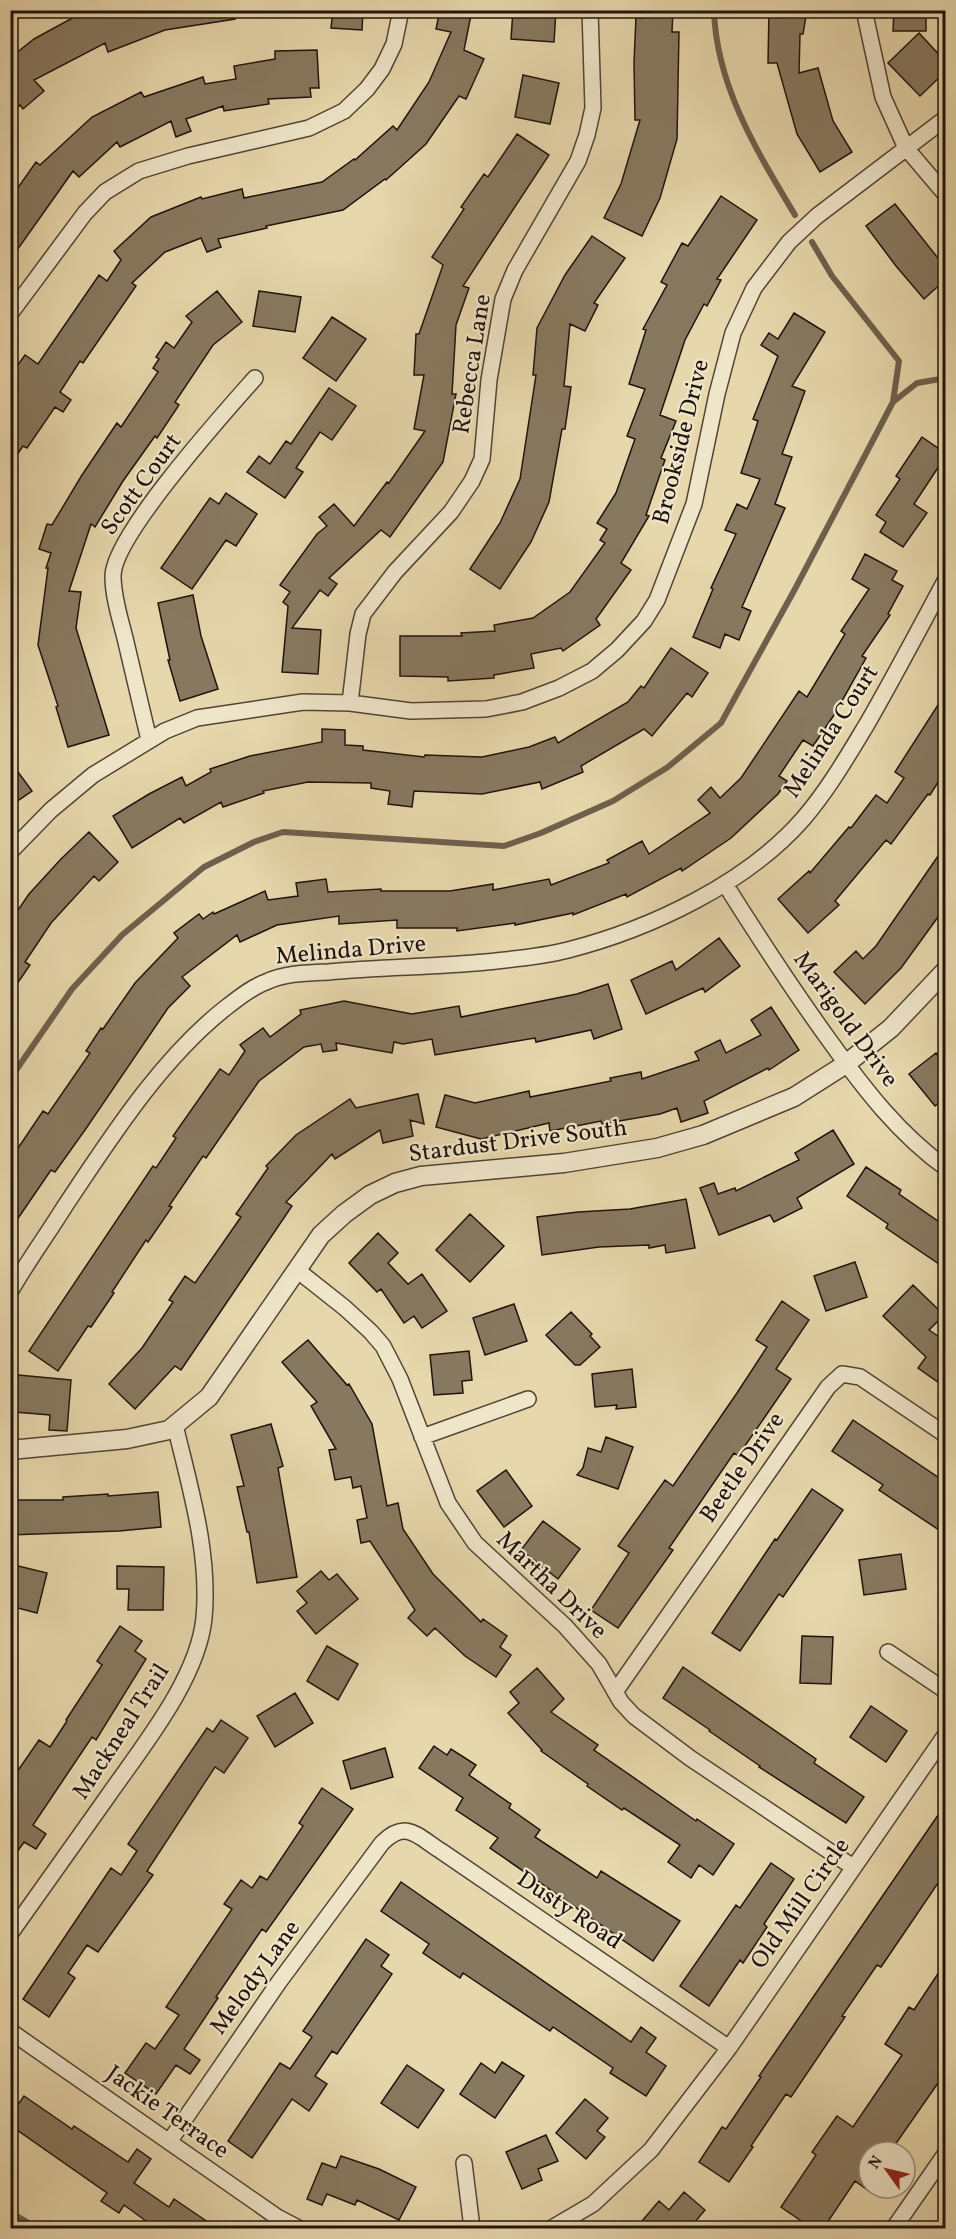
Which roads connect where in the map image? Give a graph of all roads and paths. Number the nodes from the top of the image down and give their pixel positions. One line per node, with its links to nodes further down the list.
1 (401, 10): 7 (street)
2 (590, 10): 10 (street, Rebecca Lane)
3 (864, 10): 5 (street)
4 (945, 118): 5 (street, Brookside Drive)
5 (906, 148): 6 (street); 10 (street, Brookside Drive)
6 (945, 195)
7 (10, 314)
8 (255, 378): 11 (street, Scott Court)
9 (945, 579): 13 (street, Melinda Court)
10 (350, 703): 11 (street, Brookside Drive)
11 (149, 740): 12 (street, Brookside Drive)
12 (10, 852)
13 (725, 884): 15 (street, Marigold Drive); 18 (street, Melinda Drive)
14 (945, 970): 15 (street, Stardust Drive South)
15 (846, 1064): 16 (street, Marigold Drive); 17 (street, Stardust Drive South)
16 (945, 1168)
17 (297, 1270): 20 (street, Stardust Drive South); 22 (street, Martha Drive)
18 (10, 1292)
19 (528, 1399): 22 (street)
20 (175, 1425): 23 (street, Stardust Drive South); 30 (street, Mackneal Trail)
21 (945, 1435): 26 (street, Beetle Drive)
22 (422, 1437): 26 (street, Martha Drive)
23 (10, 1450)
24 (888, 1652): 25 (street)
25 (945, 1690)
26 (615, 1692): 29 (street, Martha Drive)
27 (945, 1734): 29 (street, Old Mill Circle)
28 (382, 1843): 32 (street, Dusty Road); 33 (street, Melody Lane)
29 (853, 1867): 32 (street, Old Mill Circle)
30 (10, 1934)
31 (10, 2031): 33 (street, Jackie Terrace)
32 (729, 2048): 38 (street, Old Mill Circle)
33 (169, 2142): 36 (street, Jackie Terrace)
34 (945, 2152): 39 (street)
35 (464, 2163): 37 (street)
36 (298, 2229)
37 (472, 2229)
38 (552, 2229)
39 (894, 2229)

